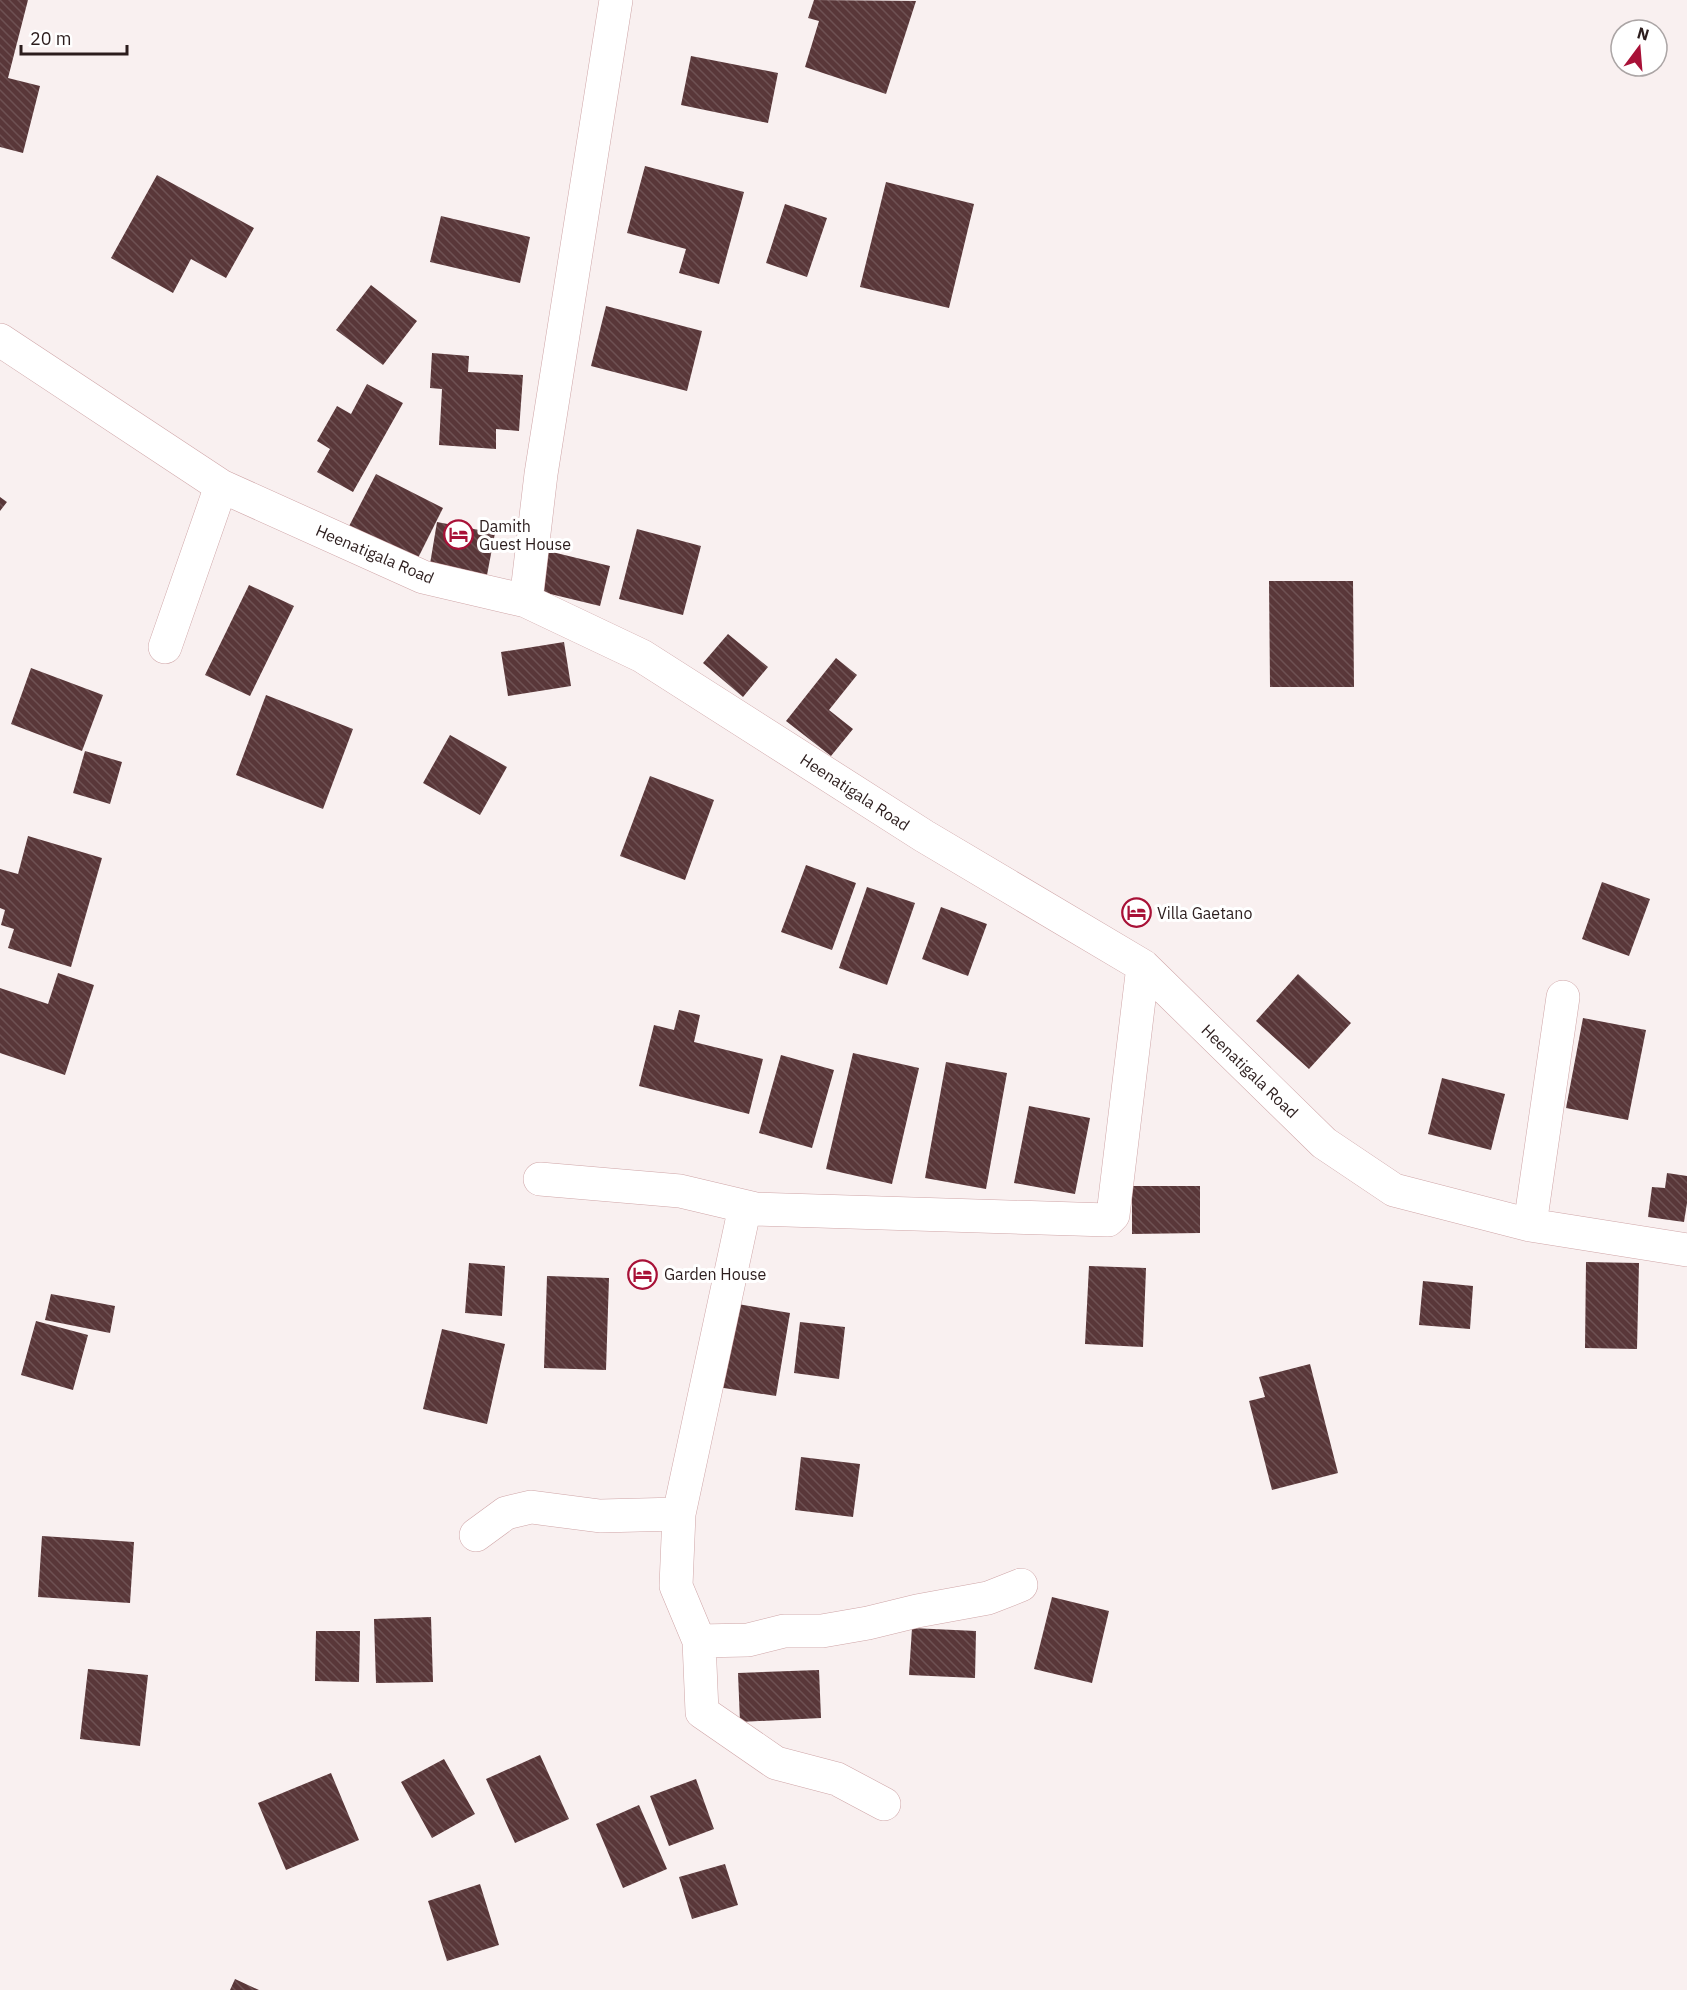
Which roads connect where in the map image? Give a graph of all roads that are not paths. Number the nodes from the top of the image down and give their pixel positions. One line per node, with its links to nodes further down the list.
1 (616, 0): 4 (street)
2 (0, 340): 3 (street, Heenatigala Road)
3 (221, 486): 4 (street, Heenatigala Road); 5 (street)
4 (526, 601): 6 (street, Heenatigala Road)
5 (165, 647)
6 (1143, 966): 9 (street); 10 (street, Heenatigala Road)
7 (1563, 997): 10 (street)
8 (540, 1179): 9 (street)
9 (756, 1209): 12 (street)
10 (1530, 1225): 11 (street, Heenatigala Road)
11 (1687, 1250)
12 (679, 1514): 13 (street); 15 (street)
13 (476, 1535)
14 (1021, 1585): 15 (street)
15 (699, 1641): 16 (street)
16 (884, 1804)

